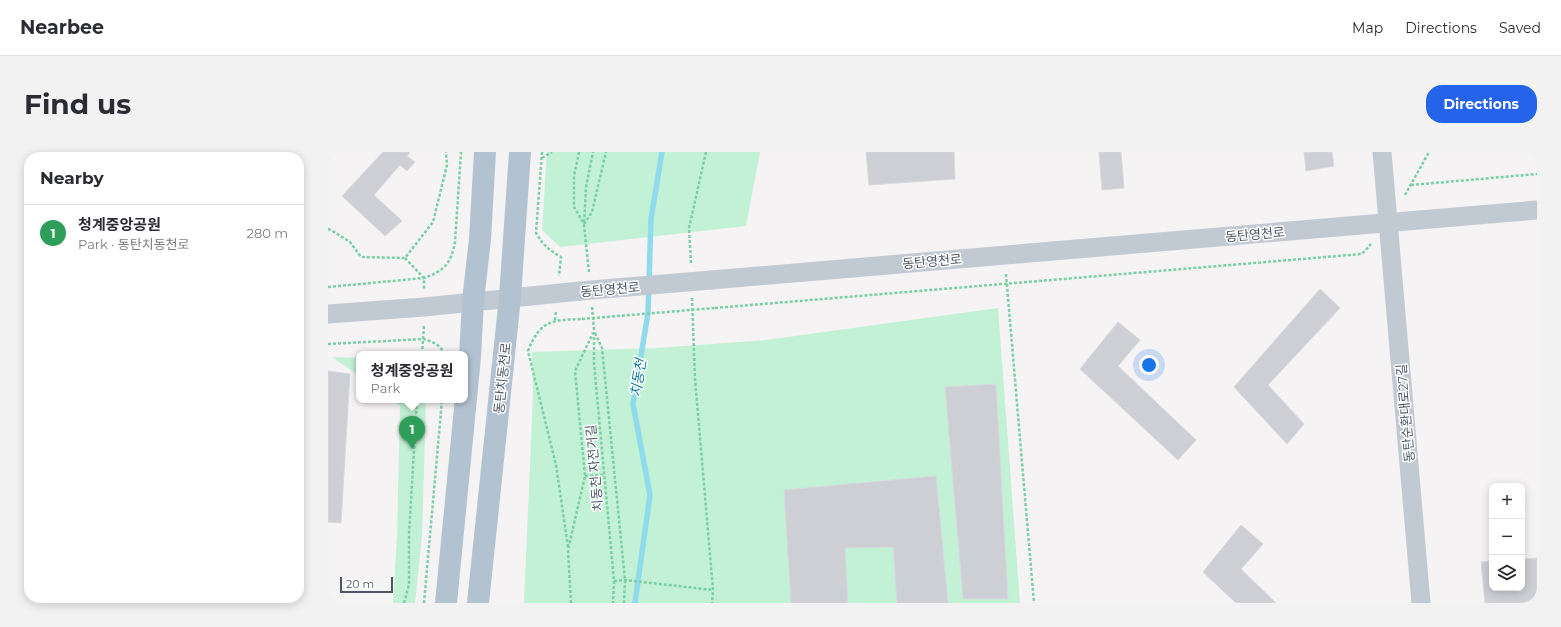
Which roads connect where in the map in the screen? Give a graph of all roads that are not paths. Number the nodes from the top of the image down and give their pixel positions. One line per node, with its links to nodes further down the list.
1 (486, 152): 7 (main road)
2 (520, 152): 6 (main road, 동탄치동천로)
3 (1382, 152): 5 (street, 동탄순환대로27길)
4 (1537, 210): 5 (street, 동탄영천로)
5 (1389, 223): 6 (street, 동탄영천로, bridge); 13 (street, 동탄순환대로27길)
6 (510, 297): 7 (street, 동탄영천로); 12 (main road, 동탄치동천로)
7 (472, 301): 8 (street, 동탄영천로); 9 (main road)
8 (328, 314)
9 (468, 378)
10 (466, 403): 11 (main road)
11 (446, 603)
12 (478, 603)
13 (1421, 603)

